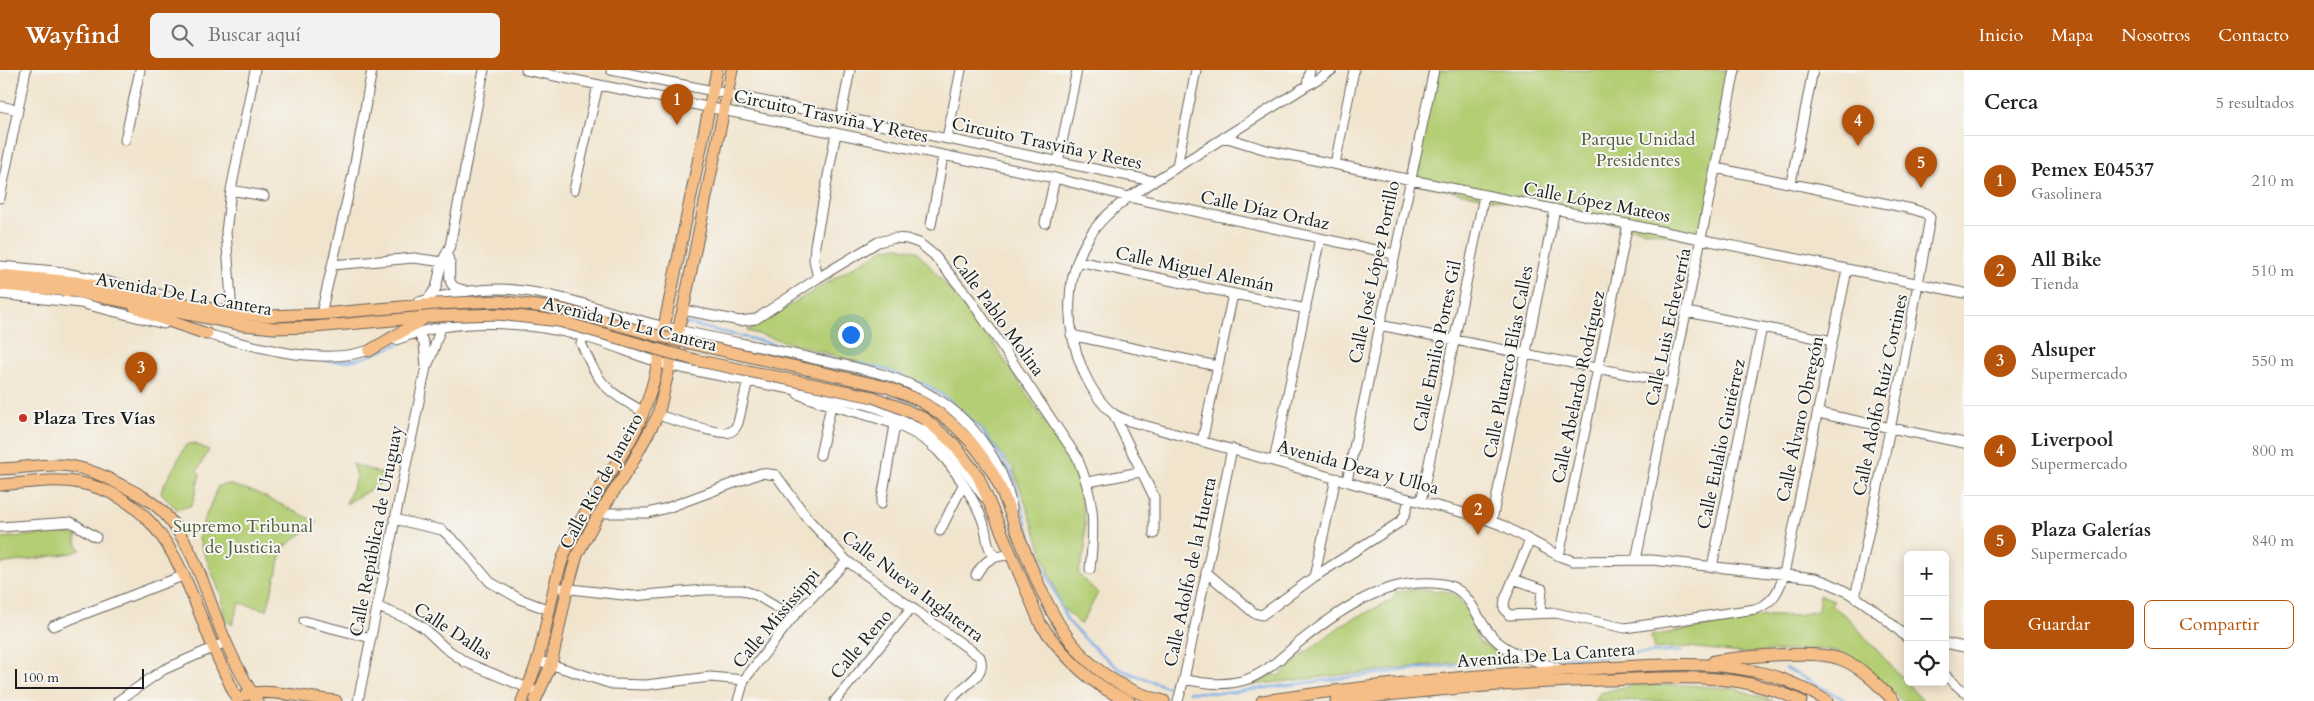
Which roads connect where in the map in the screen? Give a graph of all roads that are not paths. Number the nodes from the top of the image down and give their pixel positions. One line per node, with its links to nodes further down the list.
1 (26, 70): 26 (street)
2 (140, 70): 32 (street)
3 (255, 70): 43 (street)
4 (372, 70): 58 (street)
5 (484, 70): 56 (street)
6 (526, 70): 20 (street, Circuito Trasviña Y Retes)
7 (611, 70): 22 (street, Circuito Trasviña y Retes)
8 (717, 70): 22 (main road, Calle Río de Janeiro)
9 (732, 70): 23 (main road, Calle Río de Janeiro)
10 (850, 70): 28 (street)
11 (961, 70): 31 (street)
12 (1077, 70): 34 (street)
13 (1196, 70): 36 (street)
14 (1310, 70): 21 (street)
15 (1332, 70): 21 (street, Avenida Deza y Ulloa)
16 (1354, 70): 35 (street)
17 (1434, 70): 40 (street, Calle José López Portillo)
18 (1734, 70): 37 (street, Calle Luis Echeverría)
19 (1813, 73): 42 (street)
20 (598, 85): 25 (street, Circuito Trasviña Y Retes); 44 (street)
21 (1307, 85): 30 (street, Avenida Deza y Ulloa)
22 (713, 90): 23 (street, Circuito Trasviña y Retes); 25 (main road, Calle Río de Janeiro)
23 (728, 92): 27 (main road, Calle Río de Janeiro); 28 (street, Circuito Trasviña y Retes)
24 (0, 106): 26 (street)
25 (710, 107): 27 (street, Circuito Trasviña Y Retes); 81 (main road, Calle Río de Janeiro)
26 (18, 110): 38 (street)
27 (724, 110): 29 (street, Circuito Trasviña Y Retes); 75 (main road, Calle Río de Janeiro)
28 (841, 116): 31 (street, Circuito Trasviña y Retes)
29 (836, 133): 33 (street, Circuito Trasviña Y Retes); 62 (street)
30 (1224, 137): 35 (street, Calle López Mateos); 36 (street, Avenida Deza y Ulloa)
31 (947, 138): 34 (street, Circuito Trasviña y Retes)
32 (126, 140)
33 (943, 156): 39 (street, Circuito Trasviña Y Retes); 52 (street)
34 (1058, 162): 41 (street, Circuito Trasviña y Retes)
35 (1335, 164): 40 (street, Calle López Mateos)
36 (1177, 166): 41 (street, Avenida Deza y Ulloa)
37 (1716, 168): 42 (street); 54 (street, Calle Luis Echeverría)
38 (3, 173): 48 (street)
39 (1054, 178): 47 (street, Circuito Trasviña Y Retes); 50 (street)
40 (1410, 180): 46 (street, Calle López Mateos); 55 (street, Calle José López Portillo)
41 (1154, 181): 47 (street, Avenida Deza y Ulloa)
42 (1791, 183): 63 (street, Calle Adolfo Ruíz Cortines)
43 (231, 190): 45 (street); 77 (street)
44 (574, 190)
45 (264, 196)
46 (1484, 196): 49 (street, Calle López Mateos); 88 (street, Calle Emilio Portes Gil)
47 (1129, 197): 53 (street, Calle Díaz Ordaz); 57 (street, Avenida Deza y Ulloa)
48 (0, 198)
49 (1555, 210): 51 (street, Calle López Mateos); 93 (street, Calle Plutarco Elías Calles)
50 (1046, 224)
51 (1628, 224): 54 (street, Calle López Mateos); 97 (street, Calle Abelardo Rodríguez)
52 (931, 225)
53 (1320, 238): 55 (street, Calle Díaz Ordaz); 73 (street)
54 (1702, 240): 60 (street, Calle López Mateos); 76 (street, Calle Luis Echeverría)
55 (1394, 254): 80 (street, Calle José López Portillo)
56 (446, 260): 58 (street); 66 (street); 72 (street)
57 (1078, 261): 69 (street, Calle Miguel Alemán); 86 (street, Avenida Deza y Ulloa)
58 (332, 265): 78 (street)
59 (0, 266): 71 (street, Avenida De La Cantera)
60 (1847, 270): 63 (street, Calle López Mateos); 89 (street, Calle Álvaro Obregón)
61 (0, 275): 65 (main road, Avenida De La Cantera)
62 (818, 278): 75 (street, Calle Pablo Molina); 118 (street, Calle Pablo Molina)
63 (1919, 284): 67 (street, Calle López Mateos); 108 (street, Calle Adolfo Ruíz Cortines)
64 (0, 285): 65 (main road, Avenida De La Cantera)
65 (74, 286): 70 (main road, Avenida De La Cantera); 71 (main road, Avenida De La Cantera)
66 (469, 291): 72 (street, Avenida De La Cantera); 74 (street, Avenida De La Cantera)
67 (1964, 293)
68 (0, 294): 85 (street, Avenida De La Cantera)
69 (1233, 294): 73 (street, Calle Miguel Alemán); 95 (street)
70 (124, 301): 79 (main road, Avenida De La Cantera); 85 (main road)
71 (178, 301): 77 (main road, Avenida De La Cantera)
72 (432, 302): 78 (main road, Avenida De La Cantera); 129 (main road, Avenida De La Cantera, bridge)
73 (1306, 309): 113 (street)
74 (610, 310): 81 (street, Avenida De La Cantera); 91 (street)
75 (683, 310): 83 (main road, Calle Río de Janeiro)
76 (1687, 312): 82 (street); 100 (street, Calle Luis Echeverría)
77 (232, 313): 78 (main road, Avenida De La Cantera)
78 (321, 314)
79 (435, 320): 84 (street, Avenida De La Cantera); 91 (street, Avenida De La Cantera); 92 (main road); 96 (street); 124 (main road, Avenida De La Cantera, bridge)
80 (1379, 325): 88 (street); 117 (street, Calle José López Portillo)
81 (664, 327): 83 (street, Avenida De La Cantera); 94 (main road, Calle Río de Janeiro)
82 (1762, 327): 89 (street); 139 (street, Calle Eulalio Gutiérrez)
83 (678, 330): 87 (street, Avenida De La Cantera); 94 (main road, Calle Río de Janeiro)
84 (417, 332): 92 (street, Avenida De La Cantera); 96 (street)
85 (207, 334): 92 (street, Avenida De La Cantera)
86 (1071, 335): 95 (street); 104 (street, Avenida Deza y Ulloa)
87 (728, 340): 98 (street); 129 (street, Avenida De La Cantera)
88 (1454, 340): 93 (street); 122 (street, Calle Emilio Portes Gil)
89 (1832, 341): 105 (street, Calle Álvaro Obregón)
90 (581, 343): 103 (street)
91 (611, 346): 94 (street, Avenida De La Cantera)
92 (369, 350)
93 (1526, 354): 97 (street); 127 (street, Calle Plutarco Elías Calles)
94 (665, 364): 98 (street, Avenida De La Cantera); 103 (main road, Calle Río de Janeiro); 106 (main road, Calle Río de Janeiro)
95 (1217, 366): 109 (street)
96 (426, 367): 126 (street, Calle República de Uruguay)
97 (1598, 368): 100 (street); 136 (street, Calle Abelardo Rodríguez)
98 (717, 375): 99 (street, Avenida De La Cantera)
99 (748, 380): 101 (street, Avenida De La Cantera); 106 (street)
100 (1672, 383): 137 (street, Calle Luis Echeverría)
101 (782, 387): 102 (street); 124 (street, Avenida De La Cantera)
102 (831, 406): 107 (street); 112 (street)
103 (644, 412): 147 (main road, Calle Río de Janeiro)
104 (1113, 413): 109 (street, Avenida Deza y Ulloa); 115 (street)
105 (1818, 413): 108 (street); 142 (street, Calle Álvaro Obregón)
106 (658, 415): 125 (main road, Calle Río de Janeiro)
107 (895, 425): 120 (street); 123 (street)
108 (1890, 428): 110 (street); 149 (street, Calle Adolfo Ruíz Cortines)
109 (1202, 442): 111 (street, Avenida Deza y Ulloa)
110 (1964, 443)
111 (1232, 449): 113 (street, Avenida Deza y Ulloa); 141 (street, Calle Adolfo de la Huerta)
112 (820, 454)
113 (1274, 461): 116 (street, Avenida Deza y Ulloa)
114 (0, 469): 160 (main road)
115 (1140, 472): 118 (street); 131 (street)
116 (1336, 478): 117 (street, Avenida Deza y Ulloa); 145 (street)
117 (1347, 481): 121 (street, Avenida Deza y Ulloa)
118 (1088, 482): 140 (street, Calle Pablo Molina)
119 (0, 485): 143 (main road)
120 (963, 485): 130 (street); 135 (street)
121 (1409, 499): 122 (street, Avenida Deza y Ulloa); 145 (street)
122 (1421, 502): 127 (street, Avenida Deza y Ulloa)
123 (881, 504)
124 (993, 508): 134 (main road, Avenida De La Cantera)
125 (599, 513): 138 (street, Calle Nueva Inglaterra); 148 (main road, Calle Río de Janeiro)
126 (394, 519): 150 (street, Calle República de Uruguay); 152 (street)
127 (1492, 520): 133 (street, Avenida Deza y Ulloa)
128 (0, 527): 132 (street)
129 (1016, 528): 159 (main road, Avenida De La Cantera)
130 (940, 532)
131 (1154, 534)
132 (96, 537)
133 (1530, 540): 136 (street, Avenida Deza y Ulloa); 146 (street)
134 (1011, 555): 135 (street); 162 (main road, Avenida De La Cantera)
135 (996, 556): 144 (street)
136 (1559, 556): 137 (street, Avenida Deza y Ulloa)
137 (1636, 560): 139 (street, Avenida Deza y Ulloa)
138 (847, 561): 151 (street, Calle Nueva Inglaterra); 154 (street, Calle Mississippi)
139 (1712, 567): 142 (street, Avenida Deza y Ulloa)
140 (1090, 569)
141 (1206, 572): 145 (street); 169 (street, Calle Adolfo de la Huerta)
142 (1784, 574): 149 (street, Avenida Deza y Ulloa); 153 (street, Calle Álvaro Obregón)
143 (184, 575): 156 (street); 164 (main road)
144 (976, 575)
145 (1314, 576)
146 (1513, 579): 153 (street); 153 (street, Calle Álvaro Obregón)
147 (555, 586): 148 (street); 152 (main road, Calle Río de Janeiro)
148 (566, 590): 154 (street); 167 (main road, Calle Río de Janeiro)
149 (1855, 598): 157 (street, Avenida Deza y Ulloa)
150 (378, 607): 158 (street, Calle República de Uruguay); 172 (street, Calle Dallas)
151 (912, 607): 183 (street, Calle Reno); 184 (street, Calle Nueva Inglaterra)
152 (549, 610): 165 (main road, Calle Río de Janeiro)
153 (1540, 613)
154 (793, 617): 171 (street, Calle Mississippi)
155 (304, 621): 158 (street)
156 (53, 626)
157 (1904, 635)
158 (371, 638): 180 (street, Calle República de Uruguay)
159 (1068, 638): 162 (main road); 186 (main road, Avenida De La Cantera)
160 (226, 642): 164 (street); 174 (main road)
161 (1949, 644): 163 (street)
162 (1056, 645): 185 (main road, Avenida De La Cantera)
163 (1964, 647)
164 (213, 648): 177 (main road); 178 (street)
165 (537, 660): 167 (street); 172 (main road, Calle Río de Janeiro)
166 (1693, 664): 168 (main road, Avenida De La Cantera); 191 (main road, Avenida De La Cantera); 192 (main road)
167 (551, 665): 171 (street); 175 (main road, Calle Río de Janeiro)
168 (1563, 670): 169 (street); 188 (main road, Avenida De La Cantera)
169 (1184, 679): 187 (street, Calle Adolfo de la Huerta)
170 (1949, 679): 173 (street)
171 (744, 680): 182 (street, Calle Mississippi)
172 (527, 688): 175 (street, Calle Dallas); 181 (main road, Calle Río de Janeiro)
173 (1964, 692)
174 (254, 697): 177 (main road); 179 (main road)
175 (537, 697)
176 (1791, 698): 189 (main road, Avenida De La Cantera); 190 (main road, Avenida De La Cantera)
177 (237, 700)
178 (118, 701)
179 (336, 701)
180 (358, 701)
181 (522, 701)
182 (738, 701)
183 (835, 701)
184 (952, 701)
185 (1129, 701)
186 (1164, 701)
187 (1178, 701)
188 (1262, 701)
189 (1336, 701)
190 (1801, 701)
191 (1827, 701)
192 (1894, 701)

